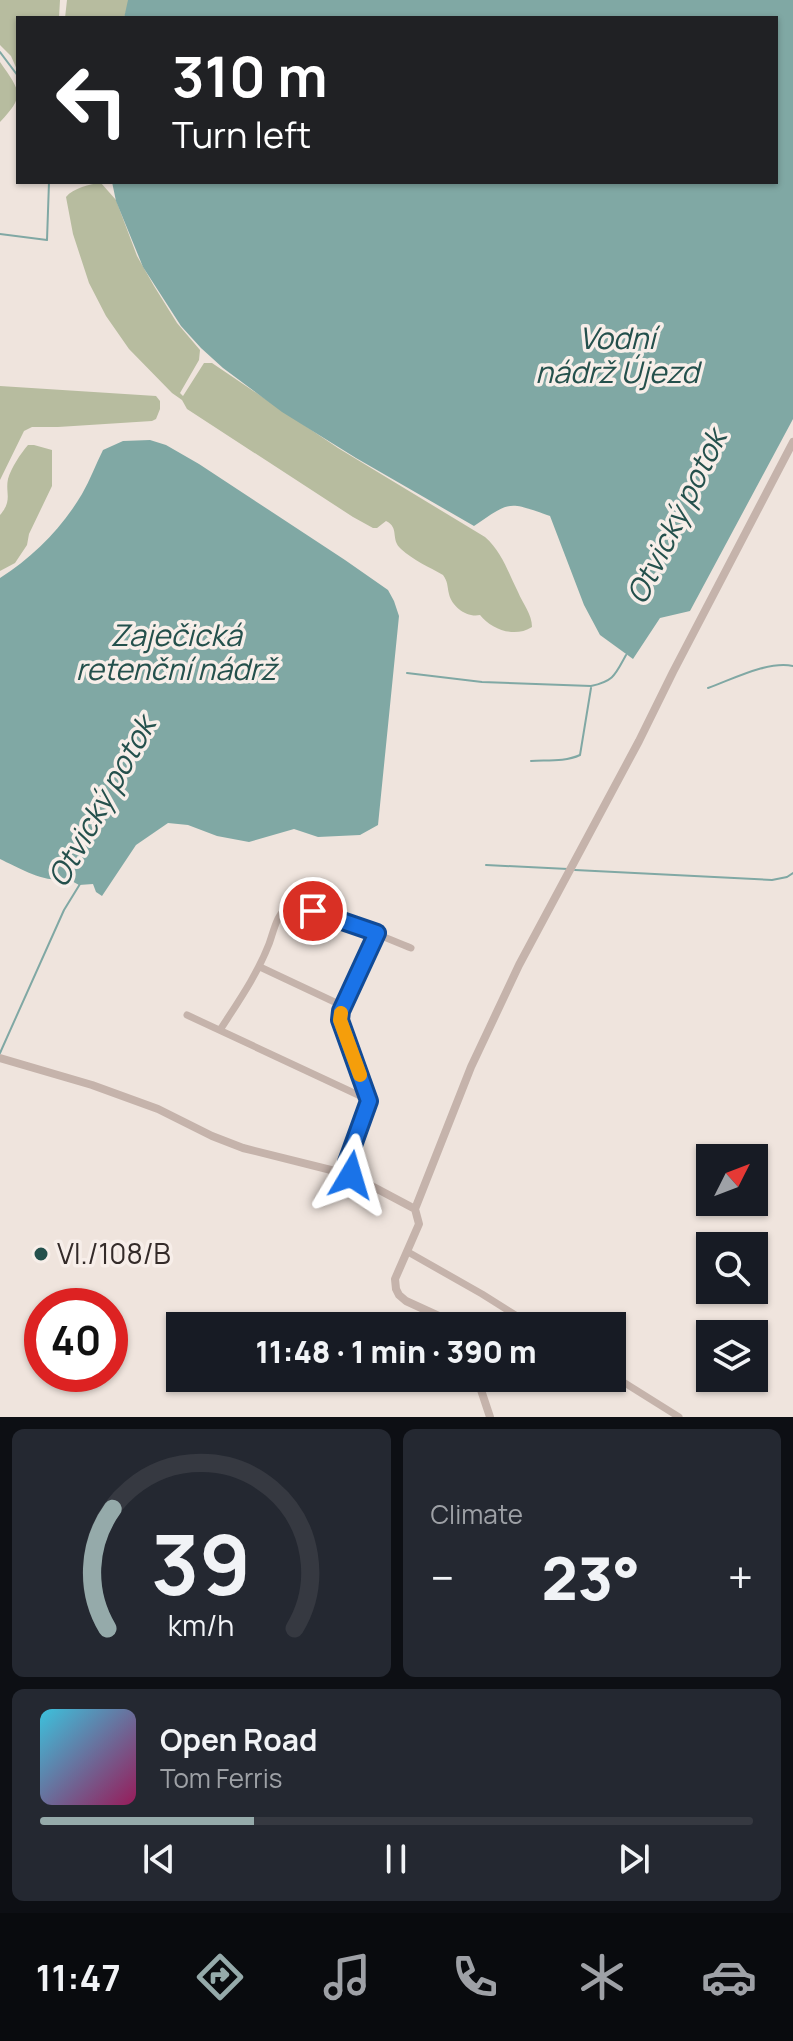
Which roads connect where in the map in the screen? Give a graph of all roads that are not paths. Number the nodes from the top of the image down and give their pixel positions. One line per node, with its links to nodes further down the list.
1 (793, 442): 11 (street)
2 (377, 933): 3 (street); 4 (street); 5 (street)
3 (411, 948)
4 (260, 967): 5 (street); 7 (street)
5 (343, 1006): 9 (street)
6 (187, 1015): 7 (street)
7 (220, 1030): 9 (street)
8 (1, 1059): 10 (street)
9 (369, 1100): 10 (street)
10 (348, 1174): 11 (street)
11 (415, 1209): 12 (street)
12 (408, 1252): 13 (street); 14 (street)
13 (430, 1312)
14 (511, 1312)
15 (626, 1384): 18 (street)
16 (482, 1392): 17 (street)
17 (490, 1417)
18 (679, 1417)

